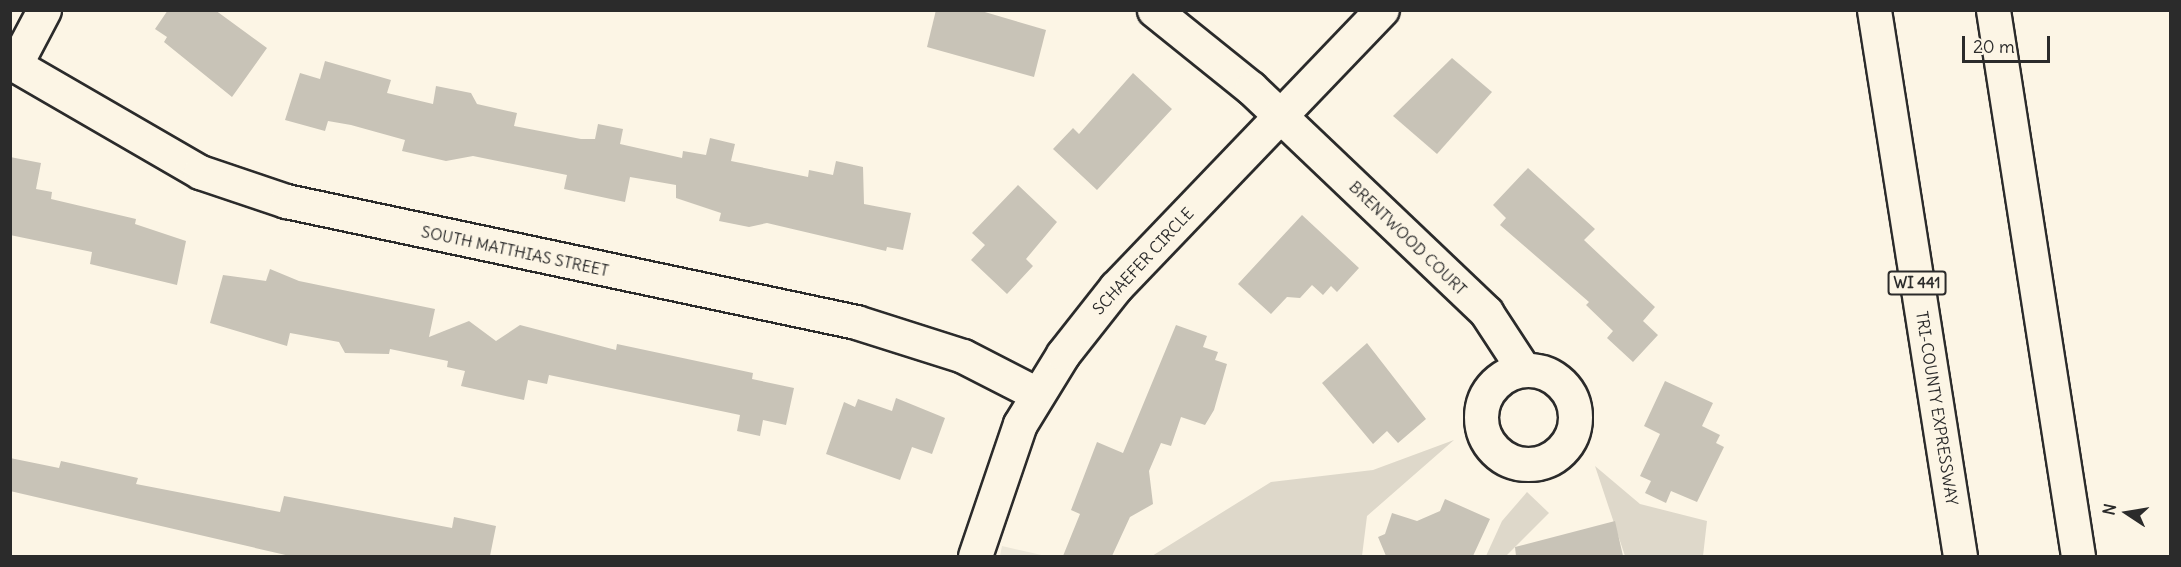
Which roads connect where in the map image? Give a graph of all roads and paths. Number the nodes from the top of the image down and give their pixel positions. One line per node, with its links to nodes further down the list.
1 (44, 10): 6 (main road)
2 (1154, 10): 7 (main road, BRENTWOOD COURT)
3 (1382, 10): 7 (main road, SCHAEFER CIRCLE)
4 (1874, 10): 11 (main road, TRI-COUNTY EXPRESSWAY / WI 441)
5 (1993, 10): 12 (main road)
6 (13, 64): 9 (main road, SOUTH MATTHIAS STREET)
7 (1281, 117): 8 (main road, BRENTWOOD COURT); 9 (main road, SCHAEFER CIRCLE)
8 (1524, 370)
9 (1037, 394): 10 (main road, SCHAEFER CIRCLE)
10 (975, 556)
11 (1960, 556)
12 (2078, 556)

